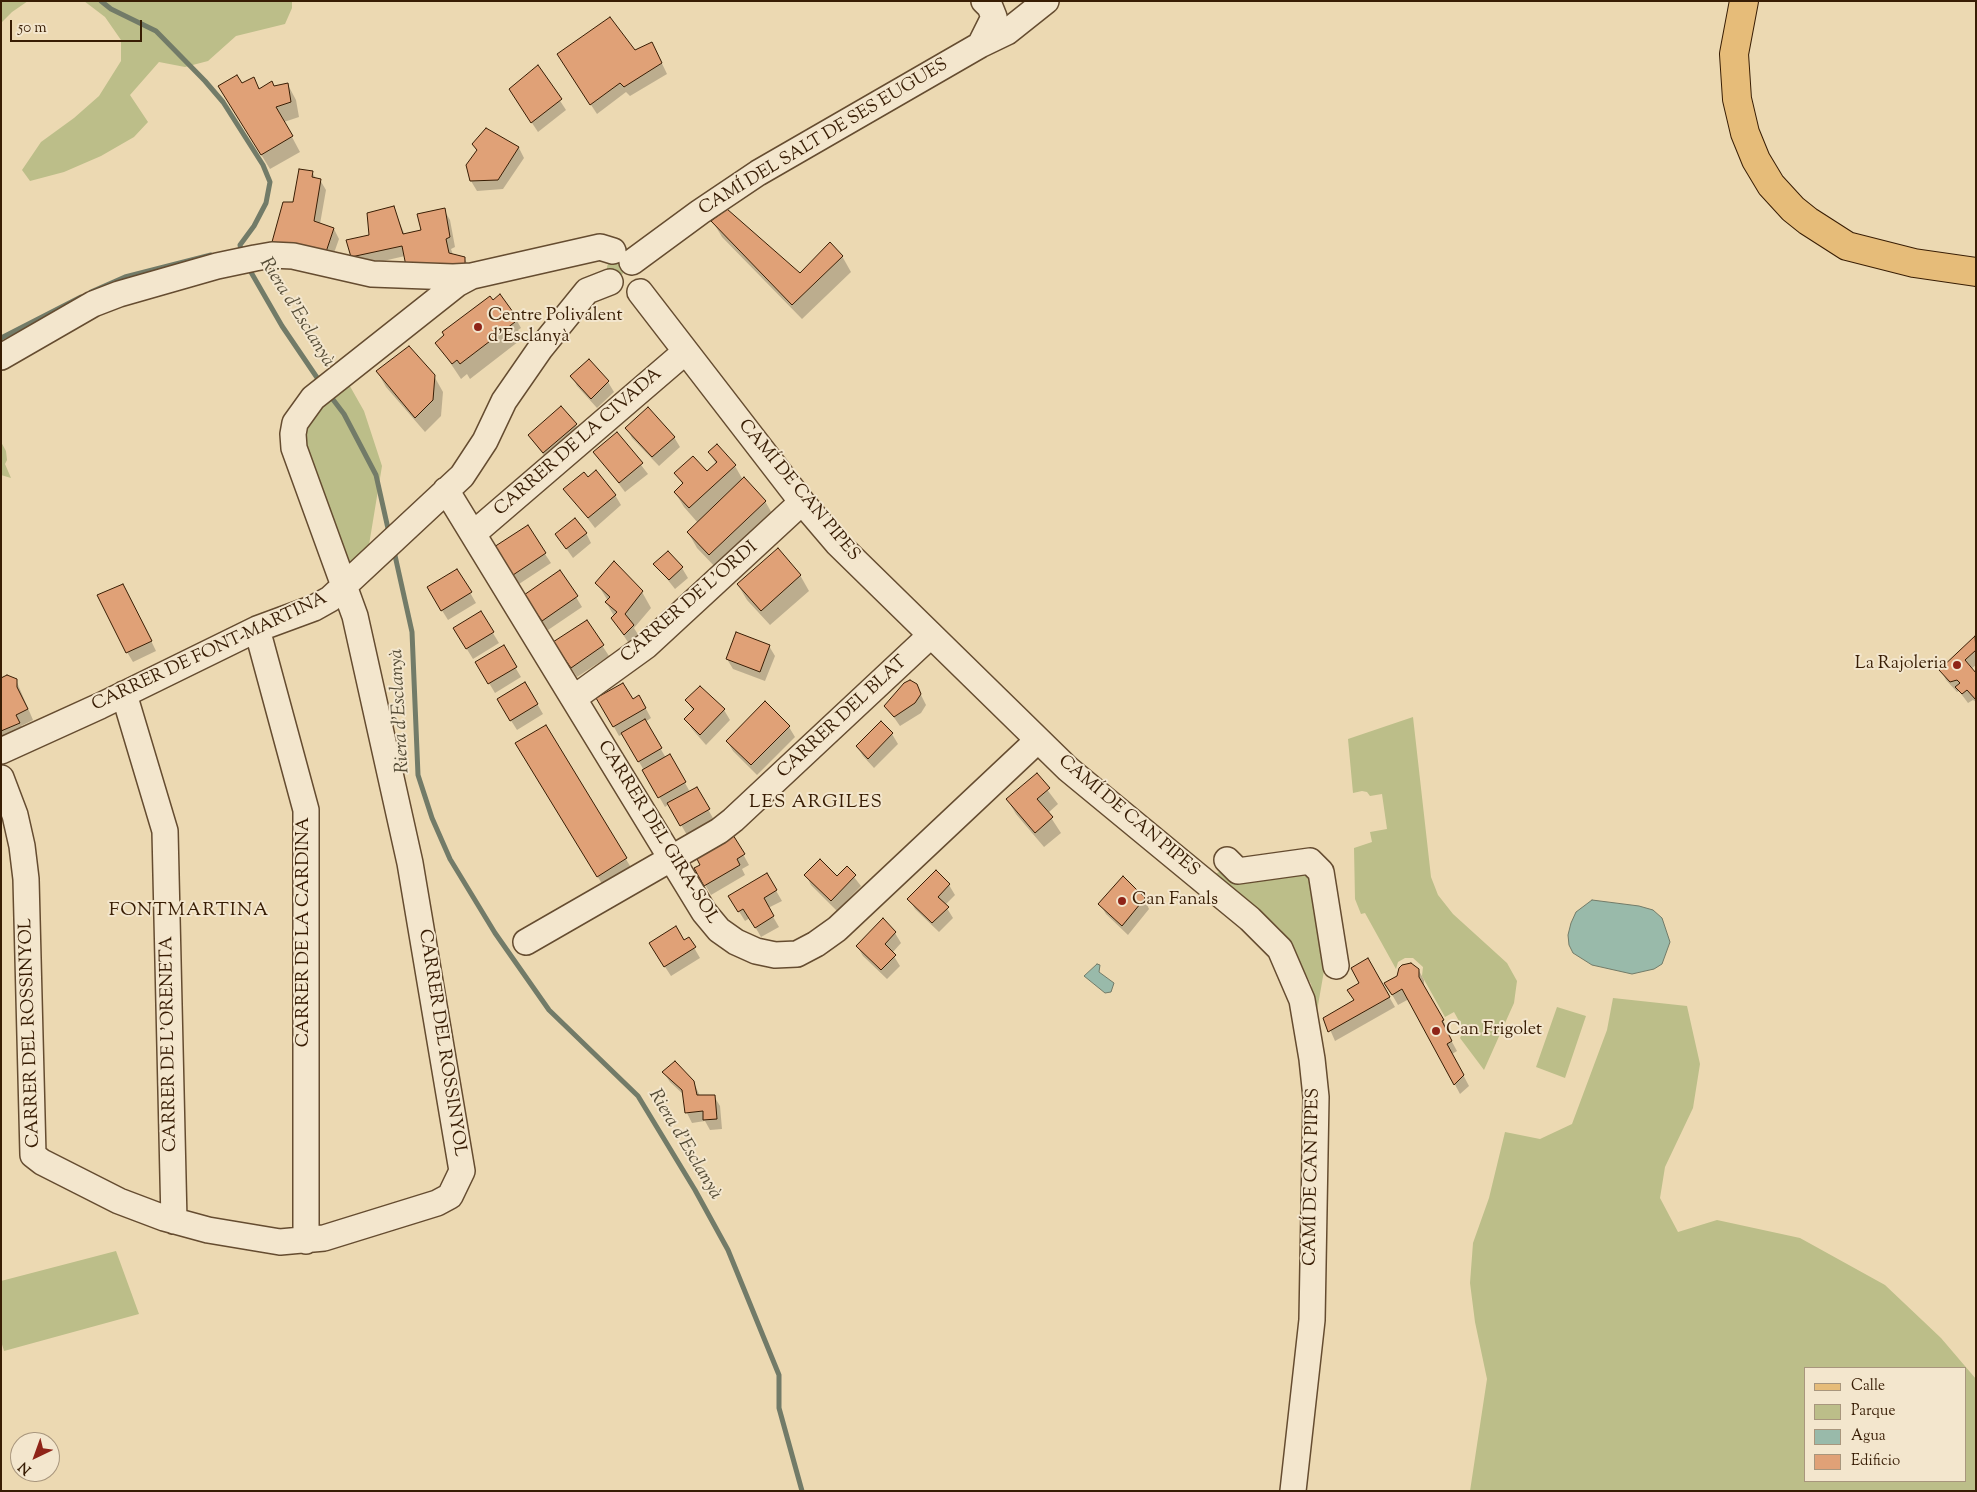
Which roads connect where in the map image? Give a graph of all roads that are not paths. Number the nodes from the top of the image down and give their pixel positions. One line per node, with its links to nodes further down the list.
1 (984, 1): 5 (street)
2 (1744, 1): 8 (main road)
3 (1753, 1): 7 (main road)
4 (1036, 2): 5 (street, CAMÍ DEL SALT DE SES EUGUES)
5 (980, 45): 6 (street, CAMÍ DEL SALT DE SES EUGUES)
6 (626, 258): 10 (street); 11 (street, CAMÍ DEL SALT DE SES EUGUES); 12 (street, CAMÍ DE CAN PIPES)
7 (1976, 265)
8 (1976, 272)
9 (415, 276): 10 (street); 13 (street); 15 (street)
10 (472, 276): 13 (street, CARRER DEL ROSSINYOL)
11 (613, 283): 12 (street); 16 (street, CARRER DE FONT-MARTINA)
12 (640, 292): 14 (street, CAMÍ DE CAN PIPES)
13 (434, 302): 19 (street, CARRER DEL ROSSINYOL)
14 (686, 352): 17 (street, CAMÍ DE CAN PIPES); 18 (street, CARRER DE LA CIVADA)
15 (1, 357)
16 (446, 490): 18 (street, CARRER DEL GIRA-SOL); 19 (street, CARRER DE FONT-MARTINA)
17 (802, 502): 21 (street, CAMÍ DE CAN PIPES); 23 (street, CARRER DE L'ORDI)
18 (474, 534): 23 (street, CARRER DEL GIRA-SOL)
19 (343, 584): 20 (street, CARRER DE FONT-MARTINA); 32 (street, CARRER DEL ROSSINYOL)
20 (257, 629): 22 (street, CARRER DE FONT-MARTINA); 32 (street, CARRER DE LA CARDINA)
21 (931, 635): 24 (street, CAMÍ DE CAN PIPES); 27 (street, CARRER DEL BLAT)
22 (124, 694): 25 (street, CARRER DE FONT-MARTINA); 31 (street, CARRER DE L'ORENETA)
23 (574, 698): 27 (street, CARRER DEL GIRA-SOL)
24 (1038, 740): 27 (street, CARRER DEL GIRA-SOL); 33 (street, CAMÍ DE CAN PIPES)
25 (1, 751)
26 (1, 778): 31 (street, CARRER DEL ROSSINYOL)
27 (671, 858): 29 (street, CARRER DEL BLAT)
28 (1227, 860): 30 (street)
29 (526, 942)
30 (1336, 966)
31 (174, 1221): 32 (street, CARRER DEL ROSSINYOL)
32 (306, 1241)
33 (1294, 1491)

